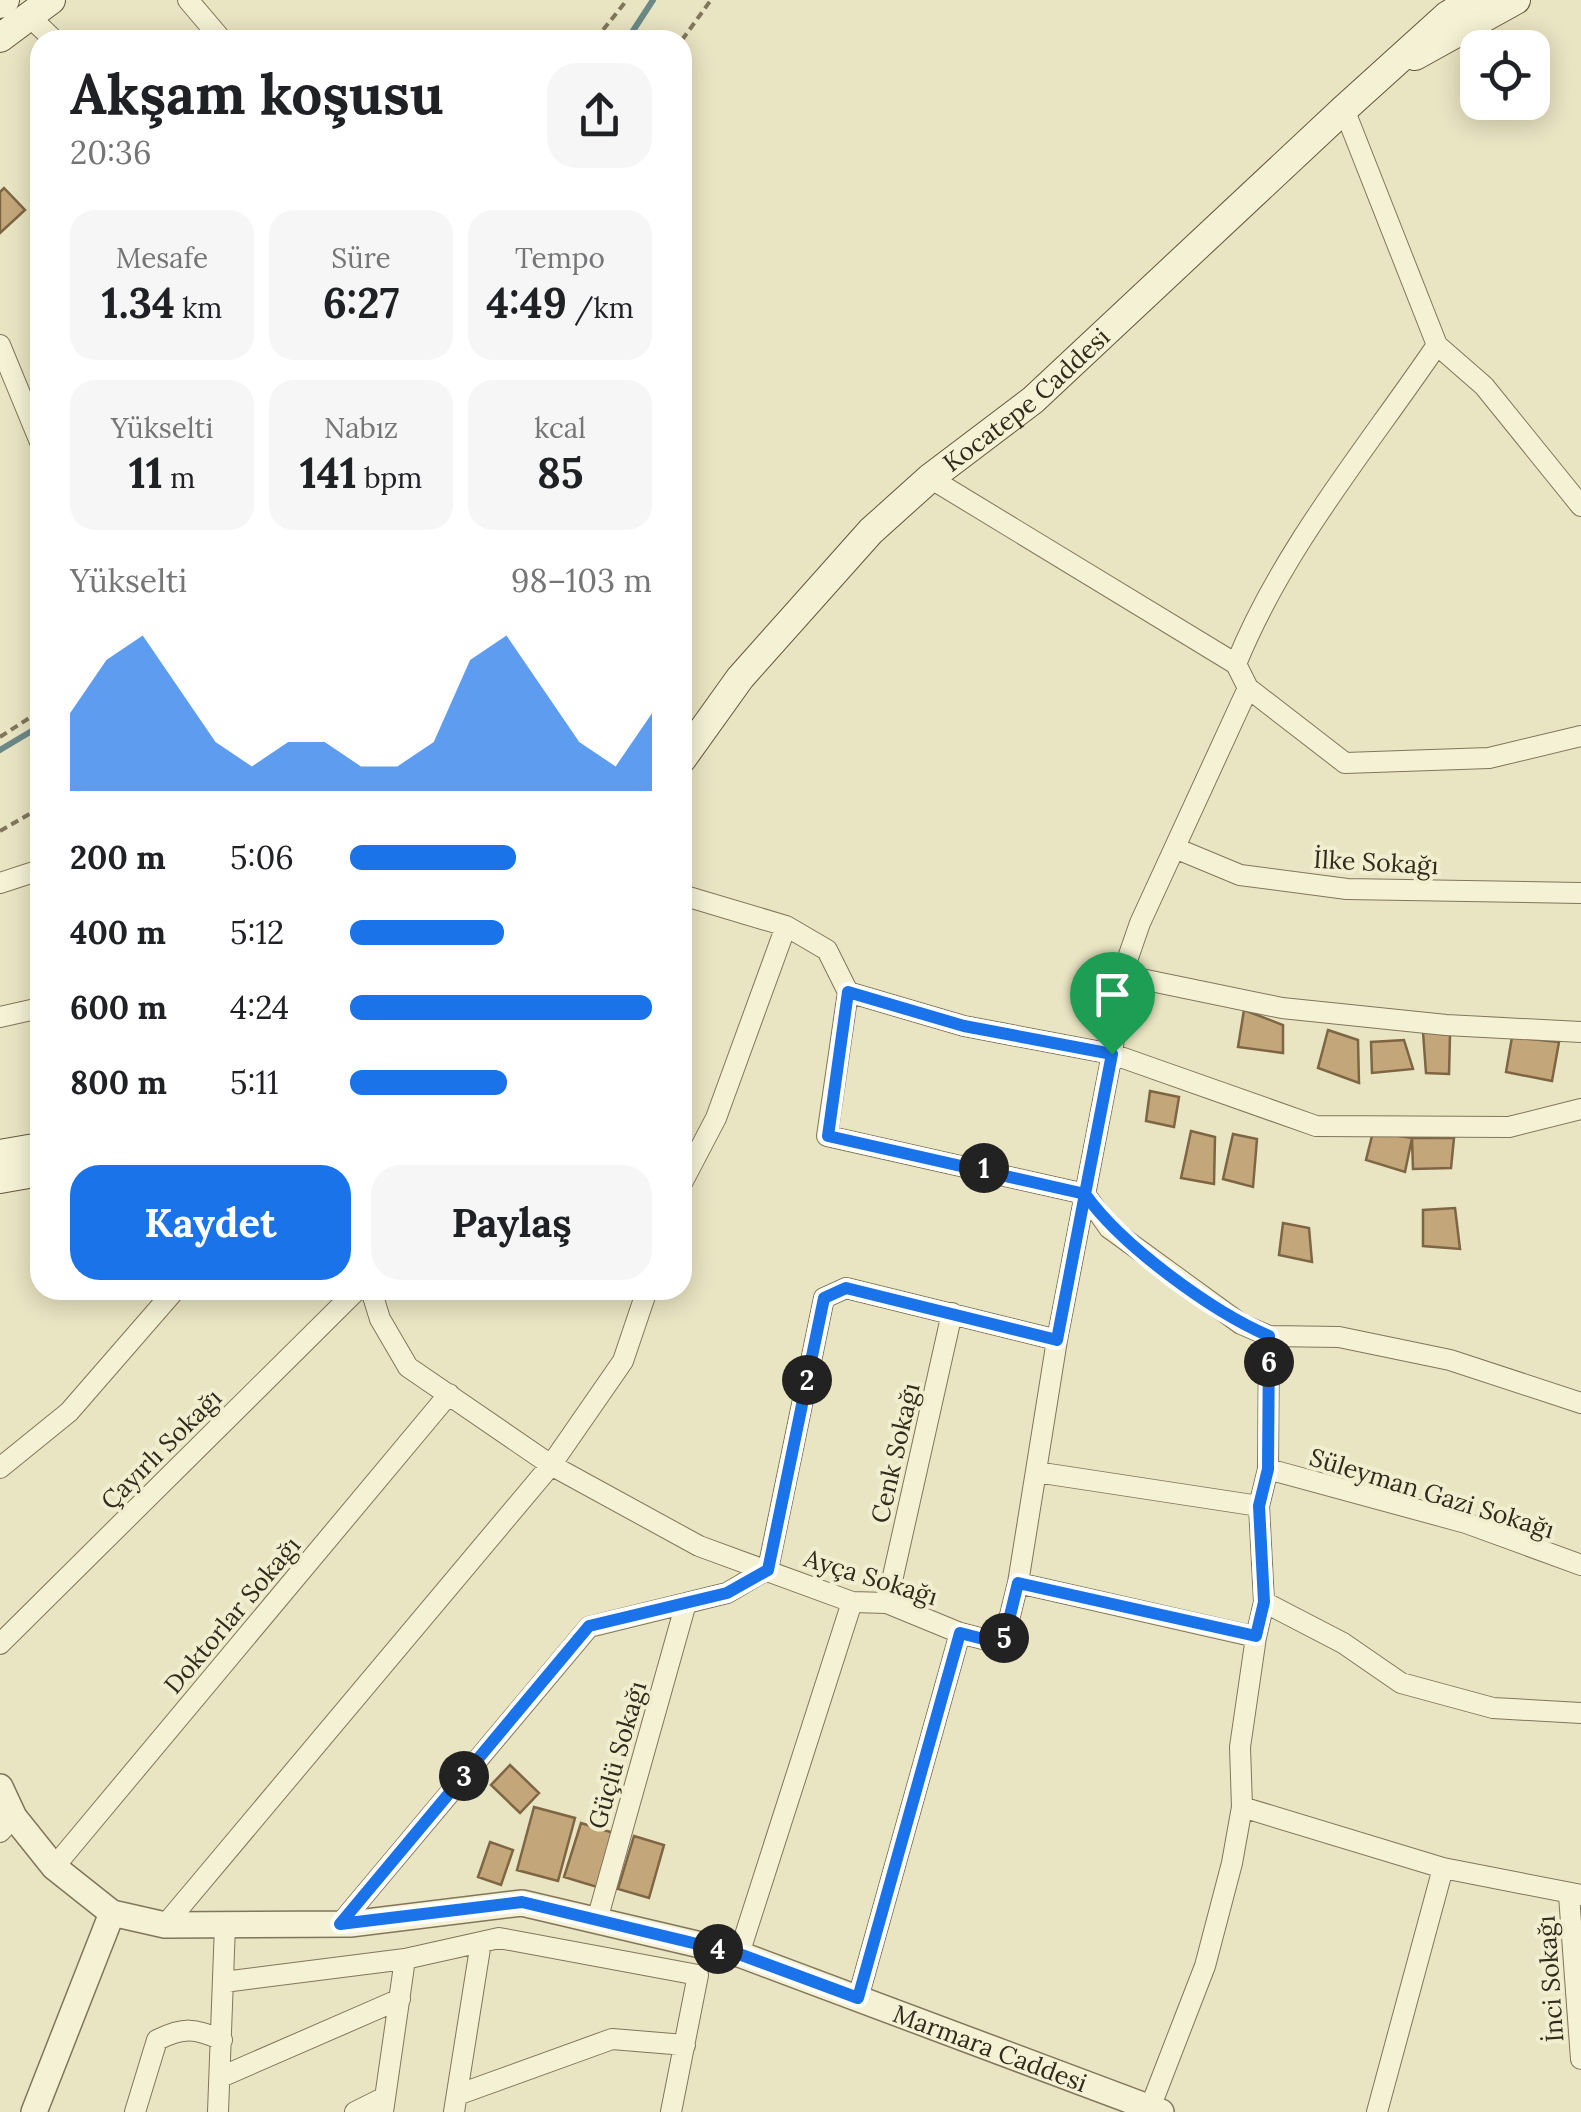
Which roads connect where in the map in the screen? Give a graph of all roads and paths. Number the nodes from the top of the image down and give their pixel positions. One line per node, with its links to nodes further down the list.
1 (188, 0): 7 (street)
2 (627, 0): 8 (path)
3 (710, 0): 9 (path)
4 (1473, 0): 11 (main road, Kocatepe Caddesi)
5 (1516, 0): 11 (main road, Kocatepe Caddesi)
6 (40, 9): 10 (main road)
7 (214, 30)
8 (603, 30)
9 (689, 30)
10 (0, 38)
11 (1396, 65): 12 (main road, Kocatepe Caddesi)
12 (1344, 109): 13 (street); 16 (main road, Kocatepe Caddesi)
13 (1437, 345): 17 (street); 18 (street)
14 (0, 346): 15 (street)
15 (30, 418)
16 (930, 478): 18 (street); 23 (main road, Kocatepe Caddesi)
17 (1581, 506)
18 (1236, 664): 19 (street)
19 (1248, 688): 21 (street); 26 (street)
20 (30, 718): 22 (path)
21 (1581, 736)
22 (0, 737)
23 (692, 747)
24 (30, 814): 25 (path)
25 (0, 831)
26 (1174, 848): 29 (street, İlke Sokağı); 32 (street)
27 (30, 873): 28 (street)
28 (0, 883)
29 (1581, 893)
30 (692, 898): 31 (street)
31 (786, 926): 33 (street); 41 (street)
32 (1122, 975): 36 (street); 37 (street)
33 (848, 992): 37 (street); 44 (street)
34 (30, 1010): 35 (street)
35 (0, 1017)
36 (1581, 1032)
37 (1112, 1054): 38 (street); 44 (street)
38 (1581, 1108)
39 (30, 1150): 40 (main road)
40 (0, 1154)
41 (692, 1164)
42 (30, 1174): 43 (main road)
43 (0, 1179)
44 (1085, 1194): 50 (street); 51 (street)
45 (166, 1300): 55 (street)
46 (347, 1300): 68 (street, Çayırlı Sokağı)
47 (374, 1300): 52 (street, Ayça Sokağı)
48 (644, 1300): 54 (street)
49 (952, 1314): 51 (street); 60 (street); 65 (street, Cenk Sokağı)
50 (1269, 1336): 53 (street); 56 (street)
51 (1057, 1340): 57 (street)
52 (449, 1394): 54 (street, Ayça Sokağı); 73 (street, Doktorlar Sokağı)
53 (1581, 1403)
54 (551, 1464): 60 (street, Ayça Sokağı); 79 (street)
55 (0, 1468)
56 (1268, 1469): 58 (street); 59 (street, Süleyman Gazi Sokağı)
57 (1036, 1472): 58 (street); 61 (street)
58 (1259, 1506): 64 (street)
59 (1581, 1566)
60 (768, 1570): 62 (street); 63 (street, Ayça Sokağı)
61 (1018, 1583): 66 (street); 67 (street)
62 (686, 1602): 77 (street, Güçlü Sokağı); 78 (street)
63 (852, 1602): 65 (street, Ayça Sokağı); 82 (street)
64 (1264, 1602): 67 (street); 69 (street)
65 (886, 1604): 66 (street, Ayça Sokağı)
66 (960, 1633): 86 (street, Ayça Sokağı)
67 (1256, 1636): 71 (street)
68 (0, 1644)
69 (1581, 1713)
70 (0, 1786): 72 (street, Marmara Caddesi)
71 (1242, 1807): 74 (street, İnci Sokağı); 94 (street)
72 (7, 1825): 73 (street, Marmara Caddesi)
73 (54, 1867): 76 (street, Marmara Caddesi)
74 (1443, 1868): 75 (street, İnci Sokağı); 99 (street)
75 (1575, 1894): 89 (street, İnci Sokağı)
76 (112, 1914): 79 (street, Marmara Caddesi); 95 (street)
77 (596, 1920): 78 (street, Marmara Caddesi); 82 (street, Marmara Caddesi)
78 (340, 1924): 80 (street, Marmara Caddesi)
79 (165, 1925): 80 (street, Marmara Caddesi)
80 (225, 1925): 84 (street)
81 (481, 1942): 83 (street); 88 (street); 92 (street)
82 (739, 1954): 86 (street, Marmara Caddesi)
83 (406, 1959): 84 (street); 85 (street)
84 (224, 1982): 87 (street)
85 (400, 1998): 90 (street); 91 (street)
86 (858, 1998): 94 (street, Marmara Caddesi)
87 (222, 2040): 90 (street); 96 (street)
88 (685, 2045): 92 (street); 98 (street)
89 (1581, 2059)
90 (221, 2077): 93 (street)
91 (384, 2104): 97 (street)
92 (456, 2104)
93 (221, 2109)
94 (1156, 2110)
95 (34, 2112)
96 (135, 2112)
97 (355, 2112)
98 (672, 2112)
99 (1377, 2112)

